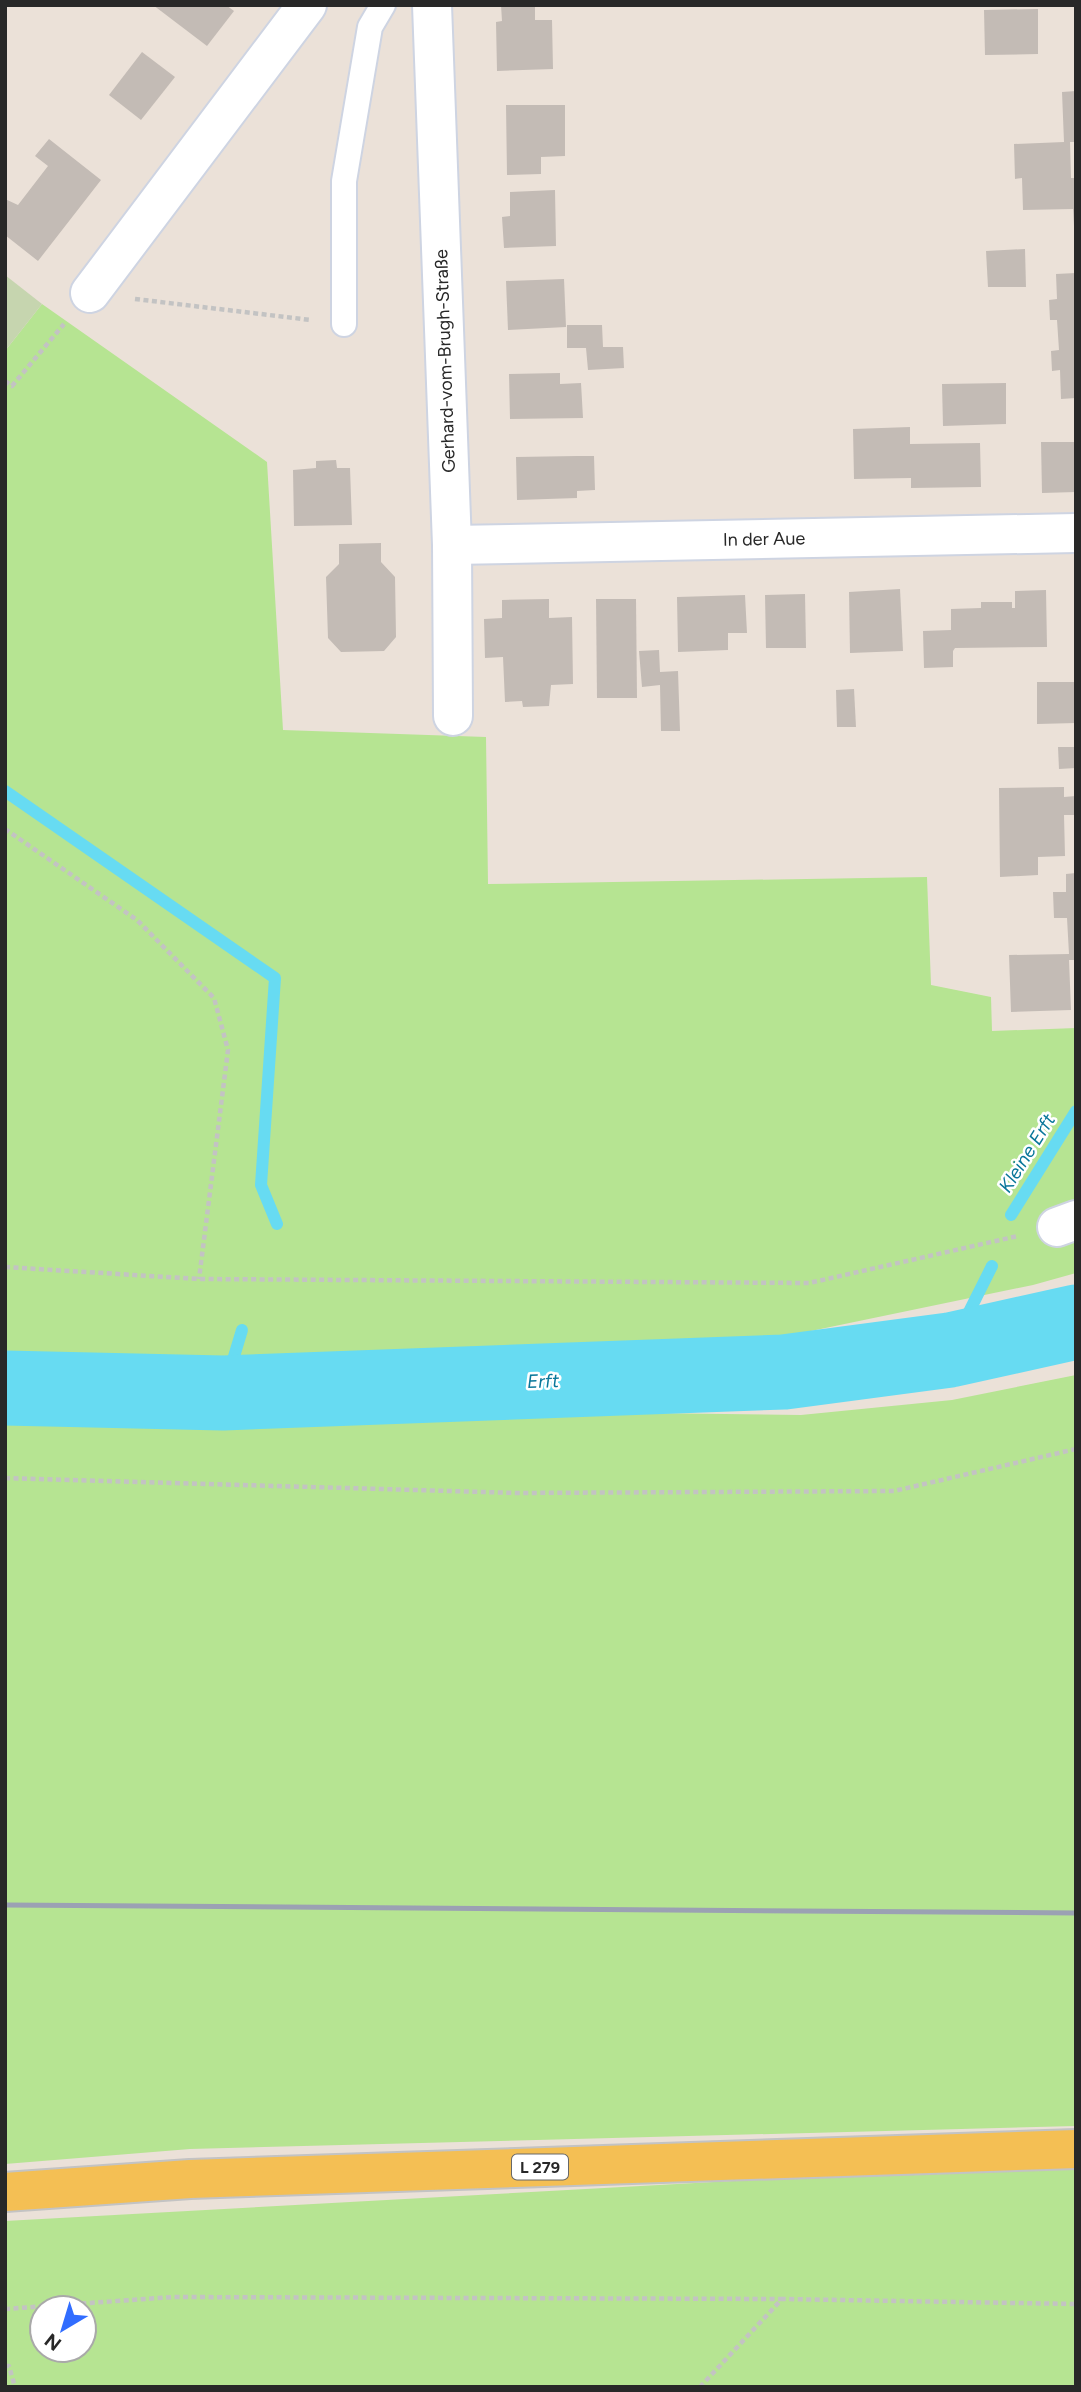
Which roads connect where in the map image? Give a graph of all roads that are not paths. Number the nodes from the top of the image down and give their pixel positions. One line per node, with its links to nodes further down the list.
1 (307, 5): 4 (street)
2 (383, 5): 5 (lane)
3 (432, 5): 7 (street, Gerhard-vom-Brugh-Straße)
4 (90, 293)
5 (344, 324)
6 (1076, 533): 7 (street, In der Aue)
7 (452, 545): 8 (street, Gerhard-vom-Brugh-Straße)
8 (453, 716)
9 (1076, 2149): 10 (main road, L 279)
10 (5, 2192)

